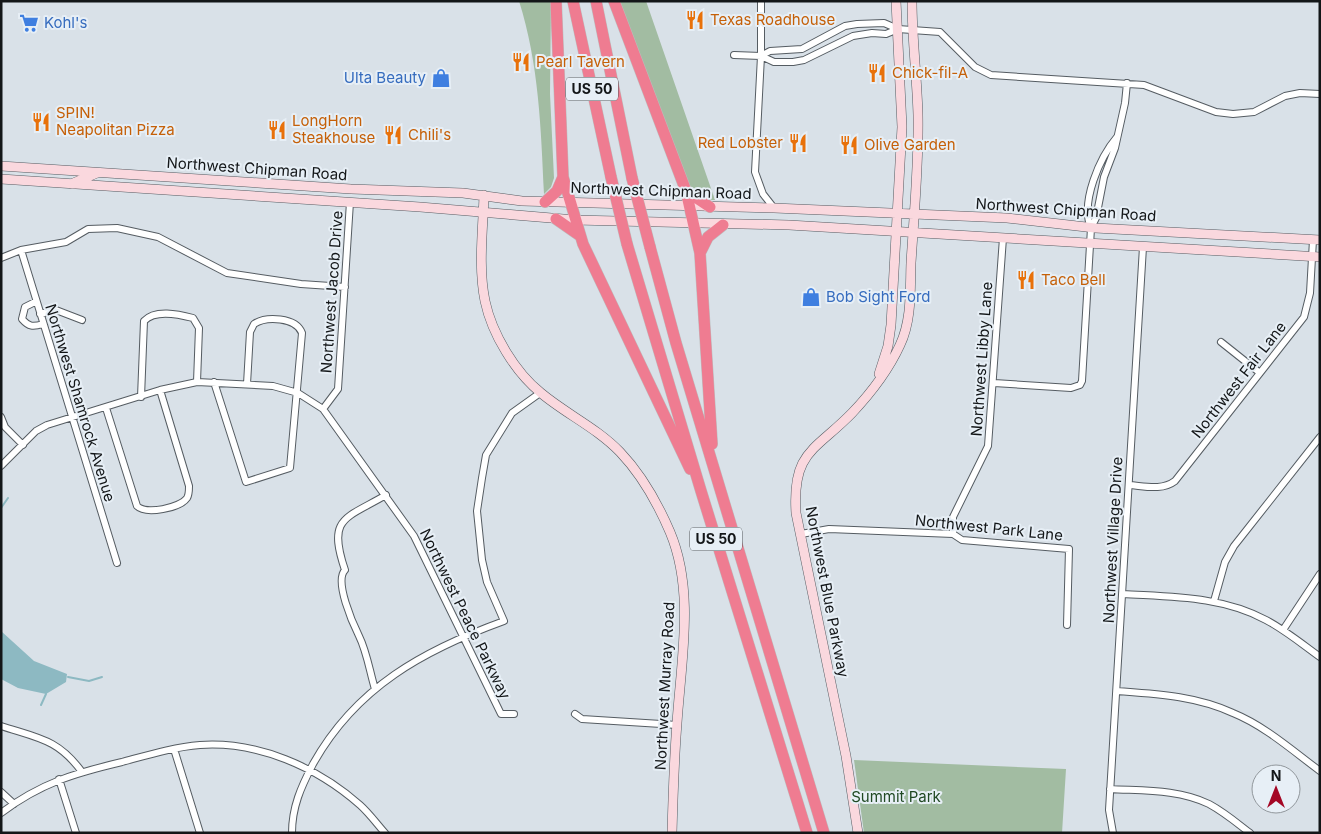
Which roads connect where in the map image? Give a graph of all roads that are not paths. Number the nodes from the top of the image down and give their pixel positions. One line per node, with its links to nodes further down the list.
1 (556, 1): 17 (highway)
2 (574, 1): 73 (highway, US 50, bridge)
3 (596, 1): 71 (highway, US 50, bridge)
4 (614, 1): 21 (highway)
5 (761, 1): 11 (street)
6 (896, 1): 8 (main road, Northwest Blue Parkway)
7 (912, 1): 9 (main road, Northwest Blue Parkway)
8 (898, 29): 9 (street); 11 (street); 11 (street); 30 (main road, Northwest Blue Parkway)
9 (913, 30): 12 (street); 31 (main road, Northwest Blue Parkway)
10 (734, 55): 11 (street)
11 (761, 56): 28 (street)
12 (1127, 83): 13 (street); 14 (street)
13 (1320, 94)
14 (1117, 136): 36 (street); 36 (street)
15 (1, 166): 16 (main road, Northwest Chipman Road)
16 (98, 172): 19 (main road); 20 (main road, Northwest Chipman Road)
17 (563, 177): 24 (highway); 25 (highway)
18 (1, 179): 19 (main road, Northwest Chipman Road)
19 (70, 184): 23 (main road, Northwest Chipman Road)
20 (375, 190): 22 (main road, Northwest Chipman Road); 23 (main road)
21 (686, 191): 26 (highway); 27 (highway)
22 (484, 195): 24 (main road, Northwest Chipman Road); 29 (main road, Northwest Murray Road)
23 (350, 202): 29 (main road, Northwest Chipman Road); 48 (street, Northwest Jacob Drive)
24 (545, 202): 25 (main road, Northwest Chipman Road)
25 (570, 202): 26 (main road, Northwest Chipman Road); 33 (highway)
26 (688, 207): 27 (main road, Northwest Chipman Road); 34 (highway)
27 (710, 207): 28 (main road, Northwest Chipman Road)
28 (774, 208): 30 (main road, Northwest Chipman Road)
29 (483, 212): 32 (main road, Northwest Chipman Road); 61 (main road, Northwest Murray Road)
30 (896, 214): 31 (main road, Northwest Chipman Road); 37 (main road, Northwest Blue Parkway)
31 (914, 214): 36 (main road, Northwest Chipman Road); 38 (main road, Northwest Blue Parkway)
32 (556, 219): 33 (main road, Northwest Chipman Road); 39 (highway)
33 (575, 220): 34 (main road, Northwest Chipman Road); 39 (highway)
34 (694, 225): 35 (main road, Northwest Chipman Road); 45 (highway)
35 (723, 225): 37 (main road, Northwest Chipman Road); 45 (highway)
36 (1091, 228): 41 (main road, Northwest Chipman Road); 42 (street)
37 (895, 233): 38 (main road, Northwest Chipman Road); 59 (main road, Northwest Blue Parkway)
38 (913, 234): 40 (main road, Northwest Chipman Road); 59 (main road, Northwest Blue Parkway)
39 (581, 237): 73 (highway)
40 (1003, 238): 42 (main road, Northwest Chipman Road); 57 (street, Northwest Libby Lane)
41 (1316, 240): 46 (street, Northwest Fair Lane)
42 (1089, 243): 43 (main road, Northwest Chipman Road); 57 (street)
43 (1143, 247): 46 (main road, Northwest Chipman Road); 72 (street, Northwest Village Drive)
44 (21, 250): 47 (street); 48 (street); 49 (street, Northwest Shamrock Avenue)
45 (700, 253): 71 (highway)
46 (1316, 257): 54 (street, Northwest Fair Lane)
47 (1, 258)
48 (345, 287): 65 (street, Northwest Jacob Drive)
49 (36, 302): 50 (street, Northwest Shamrock Avenue); 52 (street)
50 (40, 314): 51 (street); 52 (street, Northwest Shamrock Avenue)
51 (82, 320)
52 (43, 324): 67 (street, Northwest Shamrock Avenue)
53 (1221, 342): 54 (street)
54 (1260, 373): 72 (street, Northwest Fair Lane)
55 (197, 382): 56 (street, Northwest Peace Parkway); 60 (street, Northwest Peace Parkway); 63 (street)
56 (214, 382): 58 (street, Northwest Peace Parkway); 62 (street)
57 (994, 383): 76 (street, Northwest Libby Lane)
58 (247, 384): 62 (street, Northwest Peace Parkway); 62 (street)
59 (875, 384): 75 (main road, Northwest Blue Parkway)
60 (160, 390): 63 (street, Northwest Peace Parkway); 64 (street)
61 (540, 393): 83 (street); 89 (main road, Northwest Murray Road)
62 (298, 394): 65 (street, Northwest Peace Parkway)
63 (141, 397): 64 (street, Northwest Peace Parkway)
64 (106, 408): 67 (street, Northwest Peace Parkway)
65 (323, 409): 74 (street, Northwest Peace Parkway)
66 (1, 417): 69 (street)
67 (72, 417): 69 (street, Northwest Peace Parkway); 77 (street, Northwest Shamrock Avenue)
68 (1320, 437): 80 (street)
69 (22, 445): 70 (street, Northwest Peace Parkway)
70 (1, 466)
71 (714, 468): 106 (highway, US 50)
72 (1129, 485): 79 (street, Northwest Village Drive)
73 (701, 491): 105 (highway, US 50)
74 (386, 495): 83 (street, Northwest Peace Parkway); 85 (street)
75 (801, 534): 76 (street, Northwest Park Lane); 107 (main road, Northwest Blue Parkway)
76 (953, 534): 81 (street, Northwest Park Lane)
77 (117, 562)
78 (1320, 574): 82 (street)
79 (1123, 594): 80 (street); 86 (street, Northwest Village Drive)
80 (1214, 601): 82 (street)
81 (1067, 625)
82 (1283, 630): 84 (street)
83 (463, 636): 85 (street); 87 (street, Northwest Peace Parkway)
84 (1320, 657)
85 (375, 689): 92 (street)
86 (1116, 691): 93 (street); 96 (street, Northwest Village Drive)
87 (514, 714)
88 (575, 714): 89 (street)
89 (677, 725): 104 (main road, Northwest Murray Road)
90 (1, 726): 94 (street)
91 (174, 749): 92 (street); 94 (street); 101 (street)
92 (310, 770): 102 (street); 103 (street)
93 (1320, 771)
94 (82, 772): 95 (street)
95 (59, 779): 98 (street); 100 (street)
96 (1110, 789): 108 (street, Northwest Village Drive); 109 (street)
97 (1, 792): 98 (street)
98 (14, 804): 99 (street)
99 (1, 813)
100 (76, 833)
101 (200, 833)
102 (292, 833)
103 (385, 833)
104 (672, 833)
105 (807, 833)
106 (824, 833)
107 (858, 833)
108 (1113, 833)
109 (1250, 833)

